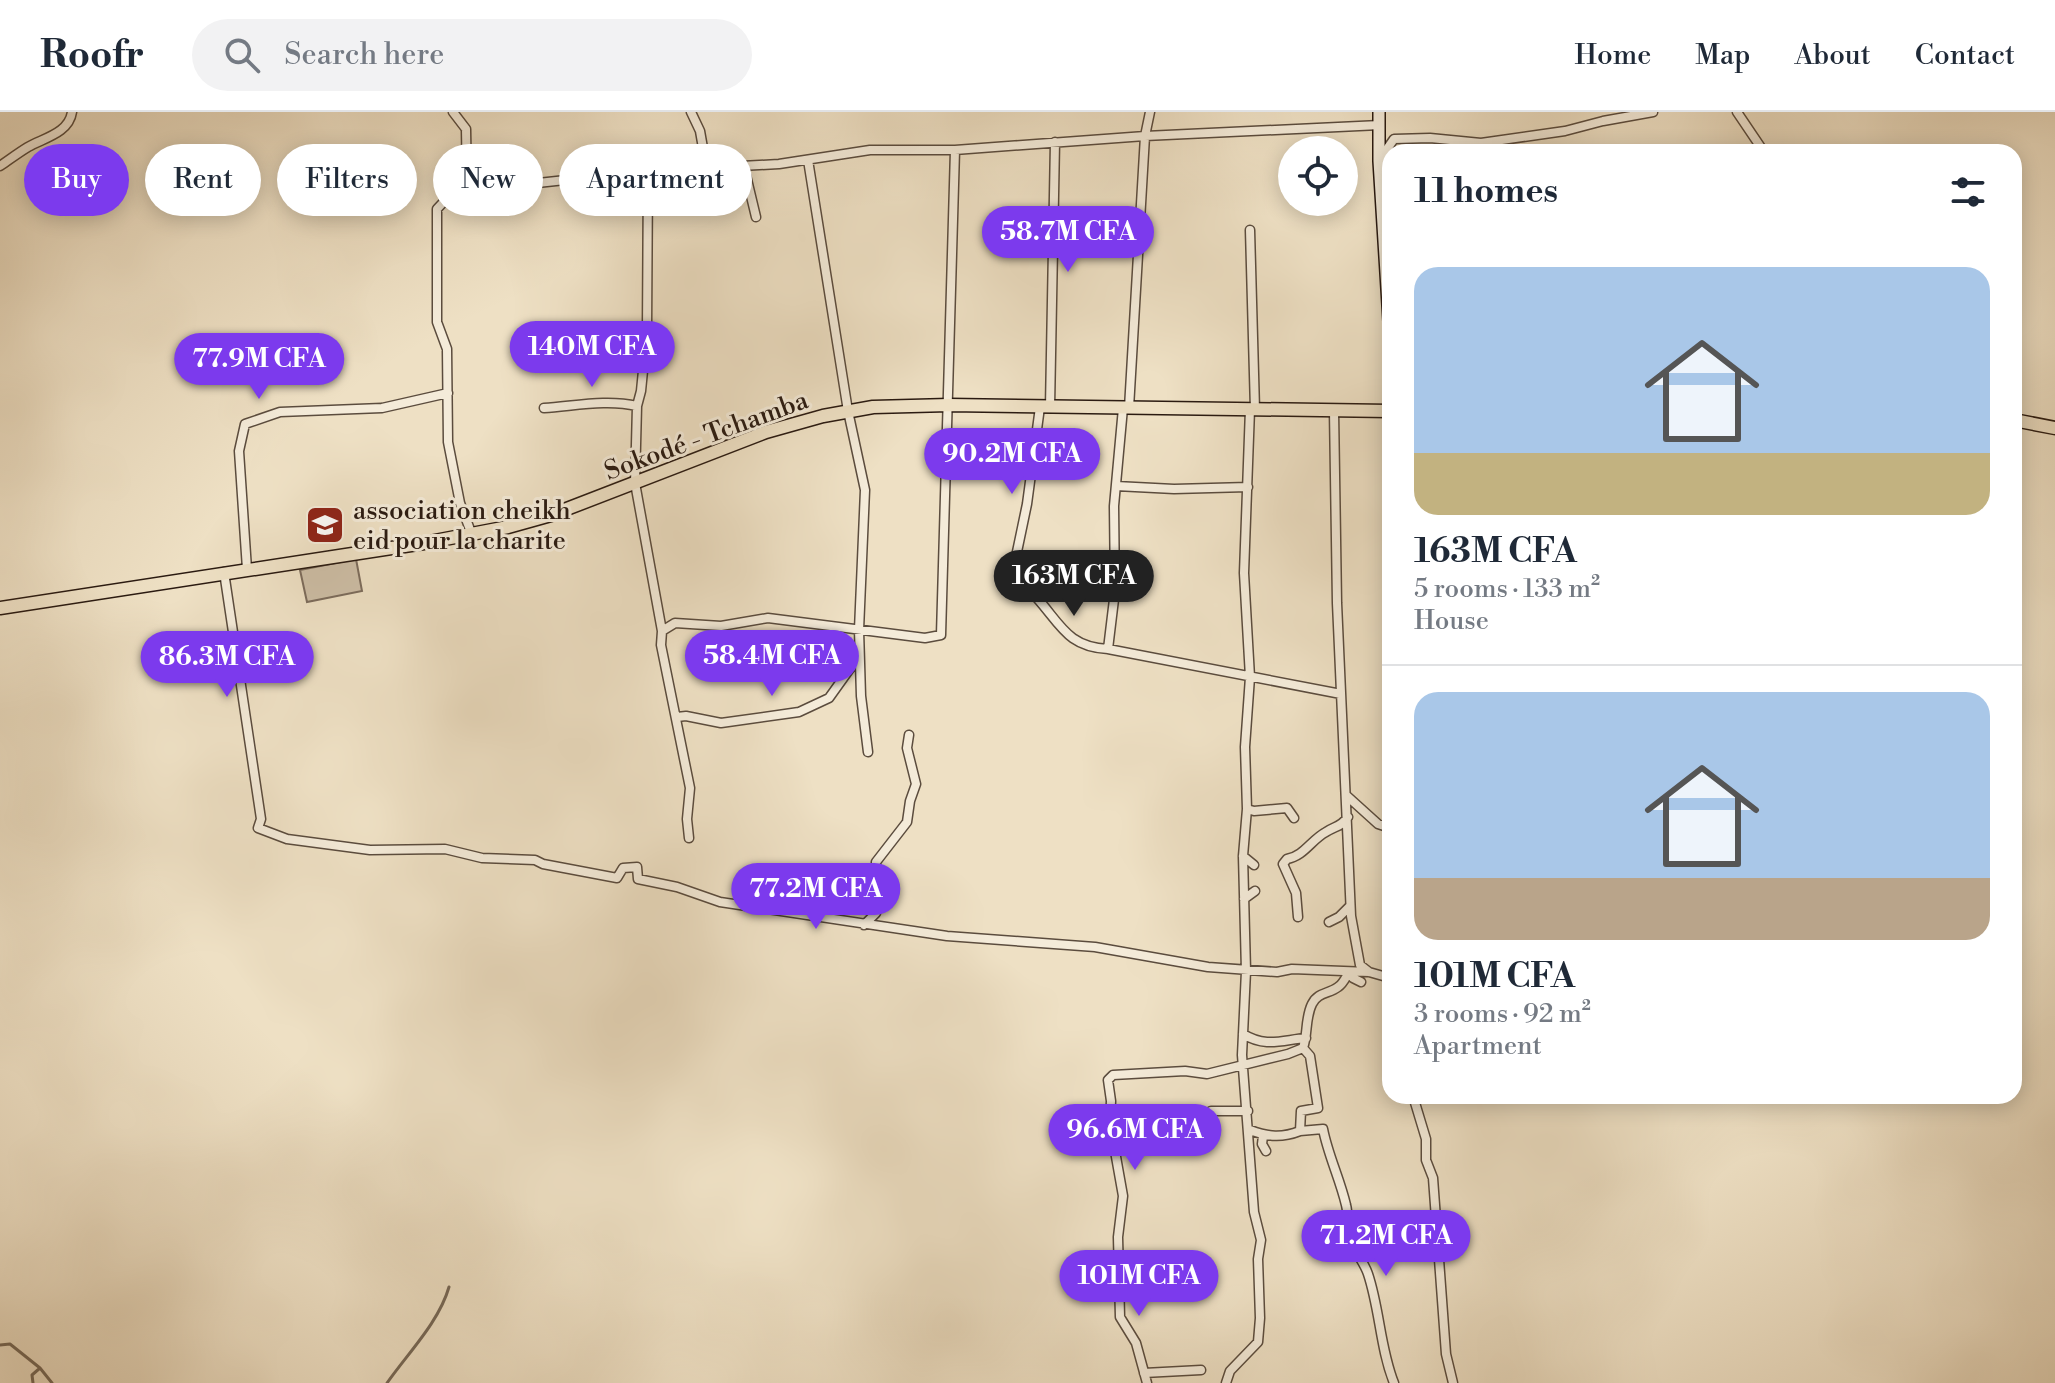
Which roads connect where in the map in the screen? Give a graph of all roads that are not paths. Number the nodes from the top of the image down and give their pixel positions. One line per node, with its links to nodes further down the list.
1 (72, 112): 18 (street)
2 (453, 112): 10 (street)
3 (691, 112): 11 (street)
4 (1150, 112): 8 (street)
5 (1653, 112): 12 (street)
6 (1737, 112): 13 (street)
7 (1379, 118): 8 (street); 17 (main road)
8 (1145, 136): 9 (street); 31 (street)
9 (1055, 142): 14 (street); 29 (street)
10 (466, 144)
11 (702, 144)
12 (1391, 144)
13 (1759, 144)
14 (955, 150): 16 (street); 27 (street)
15 (1382, 157): 17 (street)
16 (808, 160): 19 (street); 33 (street)
17 (1379, 161): 21 (main road)
18 (0, 166)
19 (752, 166)
20 (752, 200): 24 (street)
21 (1382, 209)
22 (437, 216): 26 (street)
23 (648, 216): 28 (street)
24 (756, 217)
25 (1250, 230): 32 (street)
26 (448, 393): 41 (street); 42 (street)
27 (949, 405): 29 (main road, Sokodé - Tchamba); 33 (main road, Sokodé - Tchamba); 47 (street)
28 (637, 406): 30 (street); 38 (street)
29 (1045, 407): 31 (main road, Sokodé - Tchamba); 44 (street)
30 (544, 408)
31 (1126, 408): 32 (main road, Sokodé - Tchamba); 39 (street)
32 (1252, 410): 34 (main road, Sokodé - Tchamba); 40 (street)
33 (848, 411): 38 (main road, Sokodé - Tchamba); 47 (street)
34 (1334, 411): 35 (main road, Sokodé - Tchamba); 52 (street)
35 (1382, 411)
36 (2022, 422): 37 (main road)
37 (2055, 428)
38 (635, 483): 41 (main road, Sokodé - Tchamba); 48 (street)
39 (1116, 486): 40 (street); 49 (street)
40 (1248, 487): 51 (street)
41 (472, 535): 42 (main road, Sokodé - Tchamba)
42 (247, 569): 43 (main road, Sokodé - Tchamba)
43 (224, 572): 46 (main road, Sokodé - Tchamba); 69 (street)
44 (1009, 590)
45 (1037, 598): 49 (street)
46 (0, 608)
47 (859, 630): 48 (street); 50 (street)
48 (662, 631): 53 (street)
49 (1108, 649): 51 (street)
50 (860, 655): 53 (street); 55 (street)
51 (1250, 677): 52 (street); 57 (street)
52 (1341, 694): 56 (street)
53 (677, 717): 61 (street)
54 (909, 735): 69 (street)
55 (868, 752)
56 (1347, 796): 58 (street); 60 (street)
57 (1247, 809): 59 (street); 62 (street)
58 (1348, 817): 66 (street); 67 (street)
59 (1294, 818)
60 (1382, 825)
61 (689, 838)
62 (1243, 856): 63 (street); 65 (street)
63 (1254, 865)
64 (1255, 891): 65 (street)
65 (1244, 899): 70 (street)
66 (1350, 906): 68 (street); 72 (street)
67 (1298, 917)
68 (1329, 922)
69 (864, 925): 70 (street)
70 (1246, 971): 71 (street); 75 (street)
71 (1349, 972): 72 (street); 74 (street); 76 (street)
72 (1369, 972): 73 (street)
73 (1382, 976)
74 (1361, 982)
75 (1243, 1034): 76 (street); 78 (street)
76 (1306, 1038): 77 (street)
77 (1303, 1048): 78 (street); 80 (street)
78 (1243, 1065): 82 (street); 89 (street)
79 (1415, 1104): 93 (street)
80 (1318, 1108): 83 (street); 85 (street)
81 (1211, 1111): 82 (street)
82 (1248, 1111): 84 (street)
83 (1323, 1129): 85 (street); 92 (street)
84 (1250, 1130): 86 (street); 91 (street)
85 (1300, 1131): 86 (street)
86 (1263, 1136): 87 (street)
87 (1266, 1151)
88 (1201, 1370): 89 (street)
89 (1144, 1373): 90 (street)
90 (1147, 1383)
91 (1226, 1383)
92 (1394, 1383)
93 (1453, 1383)

